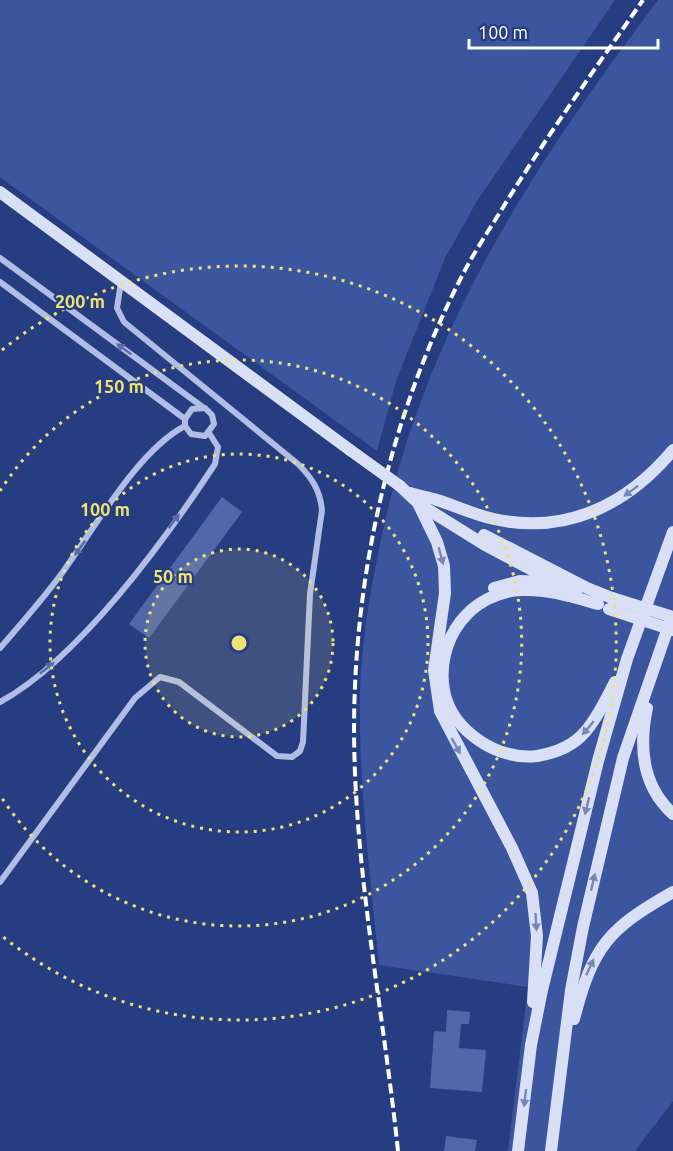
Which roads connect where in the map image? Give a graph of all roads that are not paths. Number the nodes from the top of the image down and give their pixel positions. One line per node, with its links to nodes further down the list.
1 (0, 192): 3 (main road)
2 (0, 258): 5 (street, one-way to 2)
3 (122, 281): 9 (main road, bridge); 22 (street)
4 (0, 282): 6 (street)
5 (205, 408): 6 (street); 7 (street)
6 (185, 423): 7 (street); 17 (street, one-way to 17)
7 (210, 433): 20 (street, one-way to 7)
8 (673, 450): 9 (main road, one-way to 9)
9 (412, 495): 11 (main road); 12 (main road); 16 (main road, one-way to 16)
10 (673, 532): 18 (main road)
11 (557, 584): 12 (main road); 13 (main road); 16 (main road)
12 (587, 588): 13 (main road)
13 (606, 603): 14 (main road, bridge); 15 (main road, bridge); 18 (main road, one-way to 13)
14 (673, 614): 19 (main road)
15 (673, 630)
16 (440, 637): 24 (main road, one-way to 24)
17 (0, 648)
18 (627, 659): 24 (main road, one-way to 24)
19 (654, 671): 21 (main road); 25 (main road, one-way to 19)
20 (0, 702)
21 (673, 814)
22 (0, 882)
23 (673, 892): 25 (main road, one-way to 23)
24 (531, 1045): 26 (main road, one-way to 26)
25 (562, 1063): 27 (main road)
26 (518, 1151)
27 (551, 1151)

